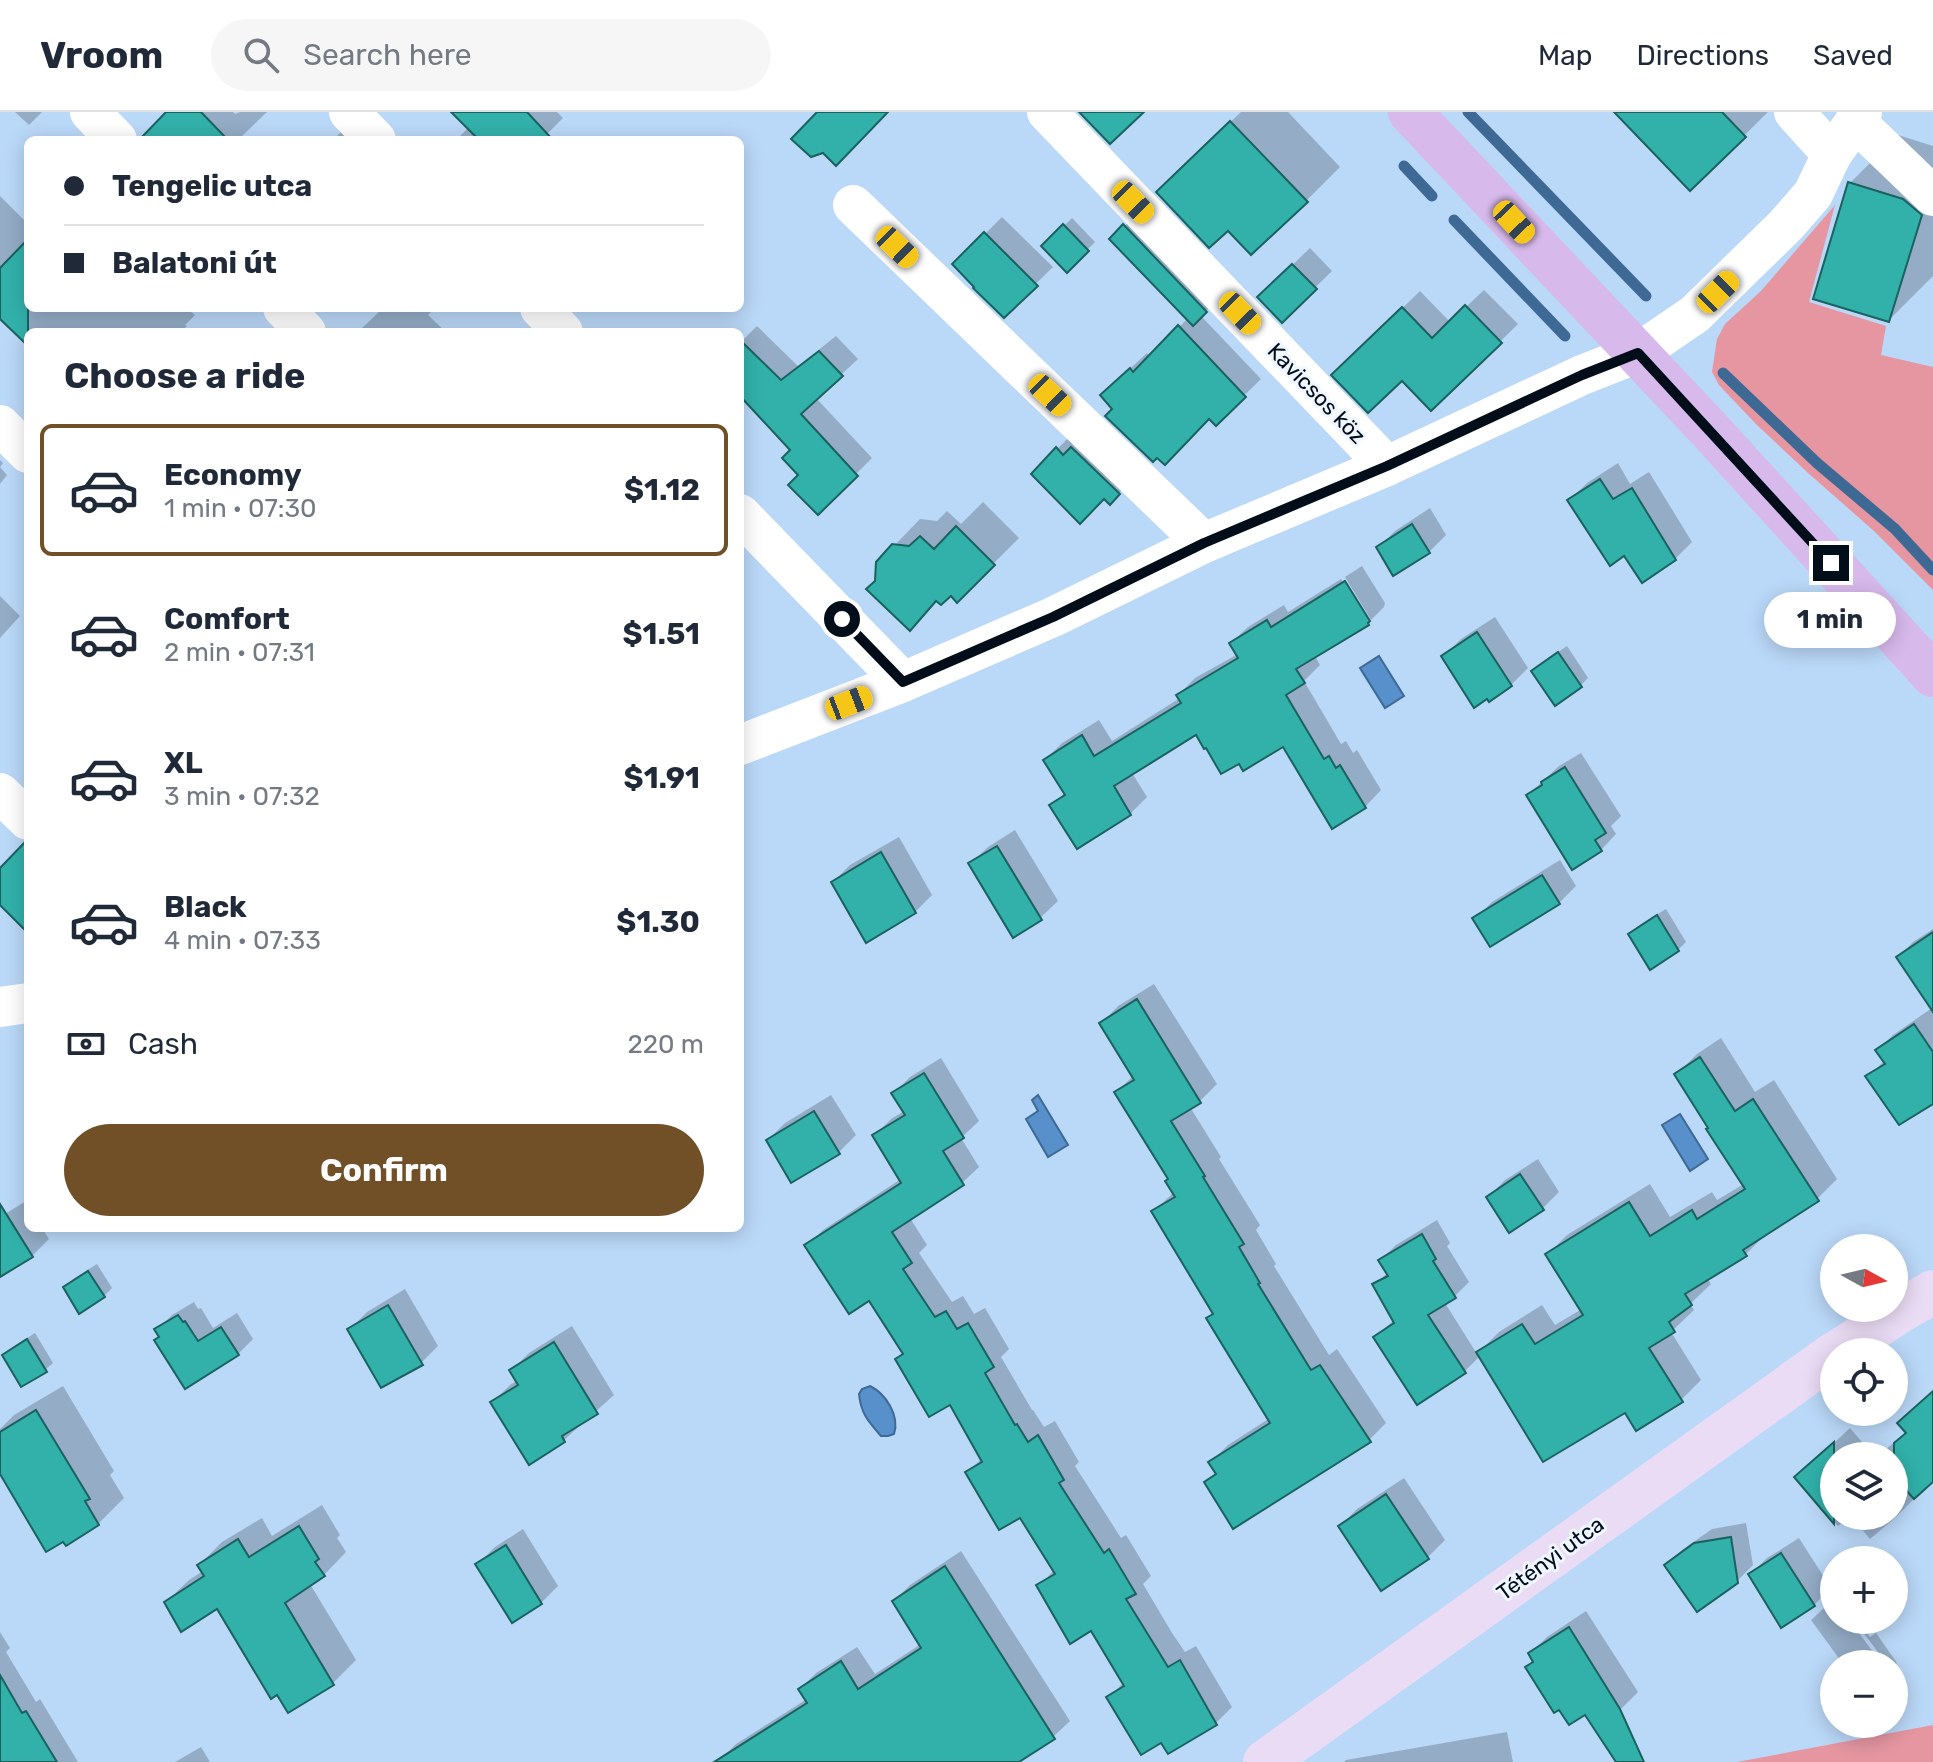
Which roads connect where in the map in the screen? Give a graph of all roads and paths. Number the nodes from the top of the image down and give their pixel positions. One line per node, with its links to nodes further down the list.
1 (90, 112): 7 (street)
2 (349, 112): 8 (street)
3 (1047, 112): 19 (street, Kavicsos köz)
4 (1410, 112): 16 (main road)
5 (1794, 112): 9 (street)
6 (1858, 116): 9 (street); 10 (street)
7 (113, 136)
8 (372, 136)
9 (1832, 154): 16 (street)
10 (1933, 196)
11 (853, 205): 21 (street)
12 (287, 312): 14 (street)
13 (544, 312): 15 (street)
14 (302, 328)
15 (559, 328)
16 (1638, 353): 19 (street); 22 (main road)
17 (0, 425): 18 (street)
18 (24, 449)
19 (1387, 466): 21 (street)
20 (744, 518): 23 (street)
21 (1204, 543): 23 (street)
22 (1933, 675)
23 (903, 682): 24 (street)
24 (744, 743)
25 (0, 793): 26 (street)
26 (24, 816)
27 (24, 1004): 28 (street)
28 (0, 1007)
29 (1933, 1292): 30 (street, Tétényi utca)
30 (1859, 1338)
31 (1820, 1364): 32 (street, Tétényi utca)
32 (1265, 1762)

